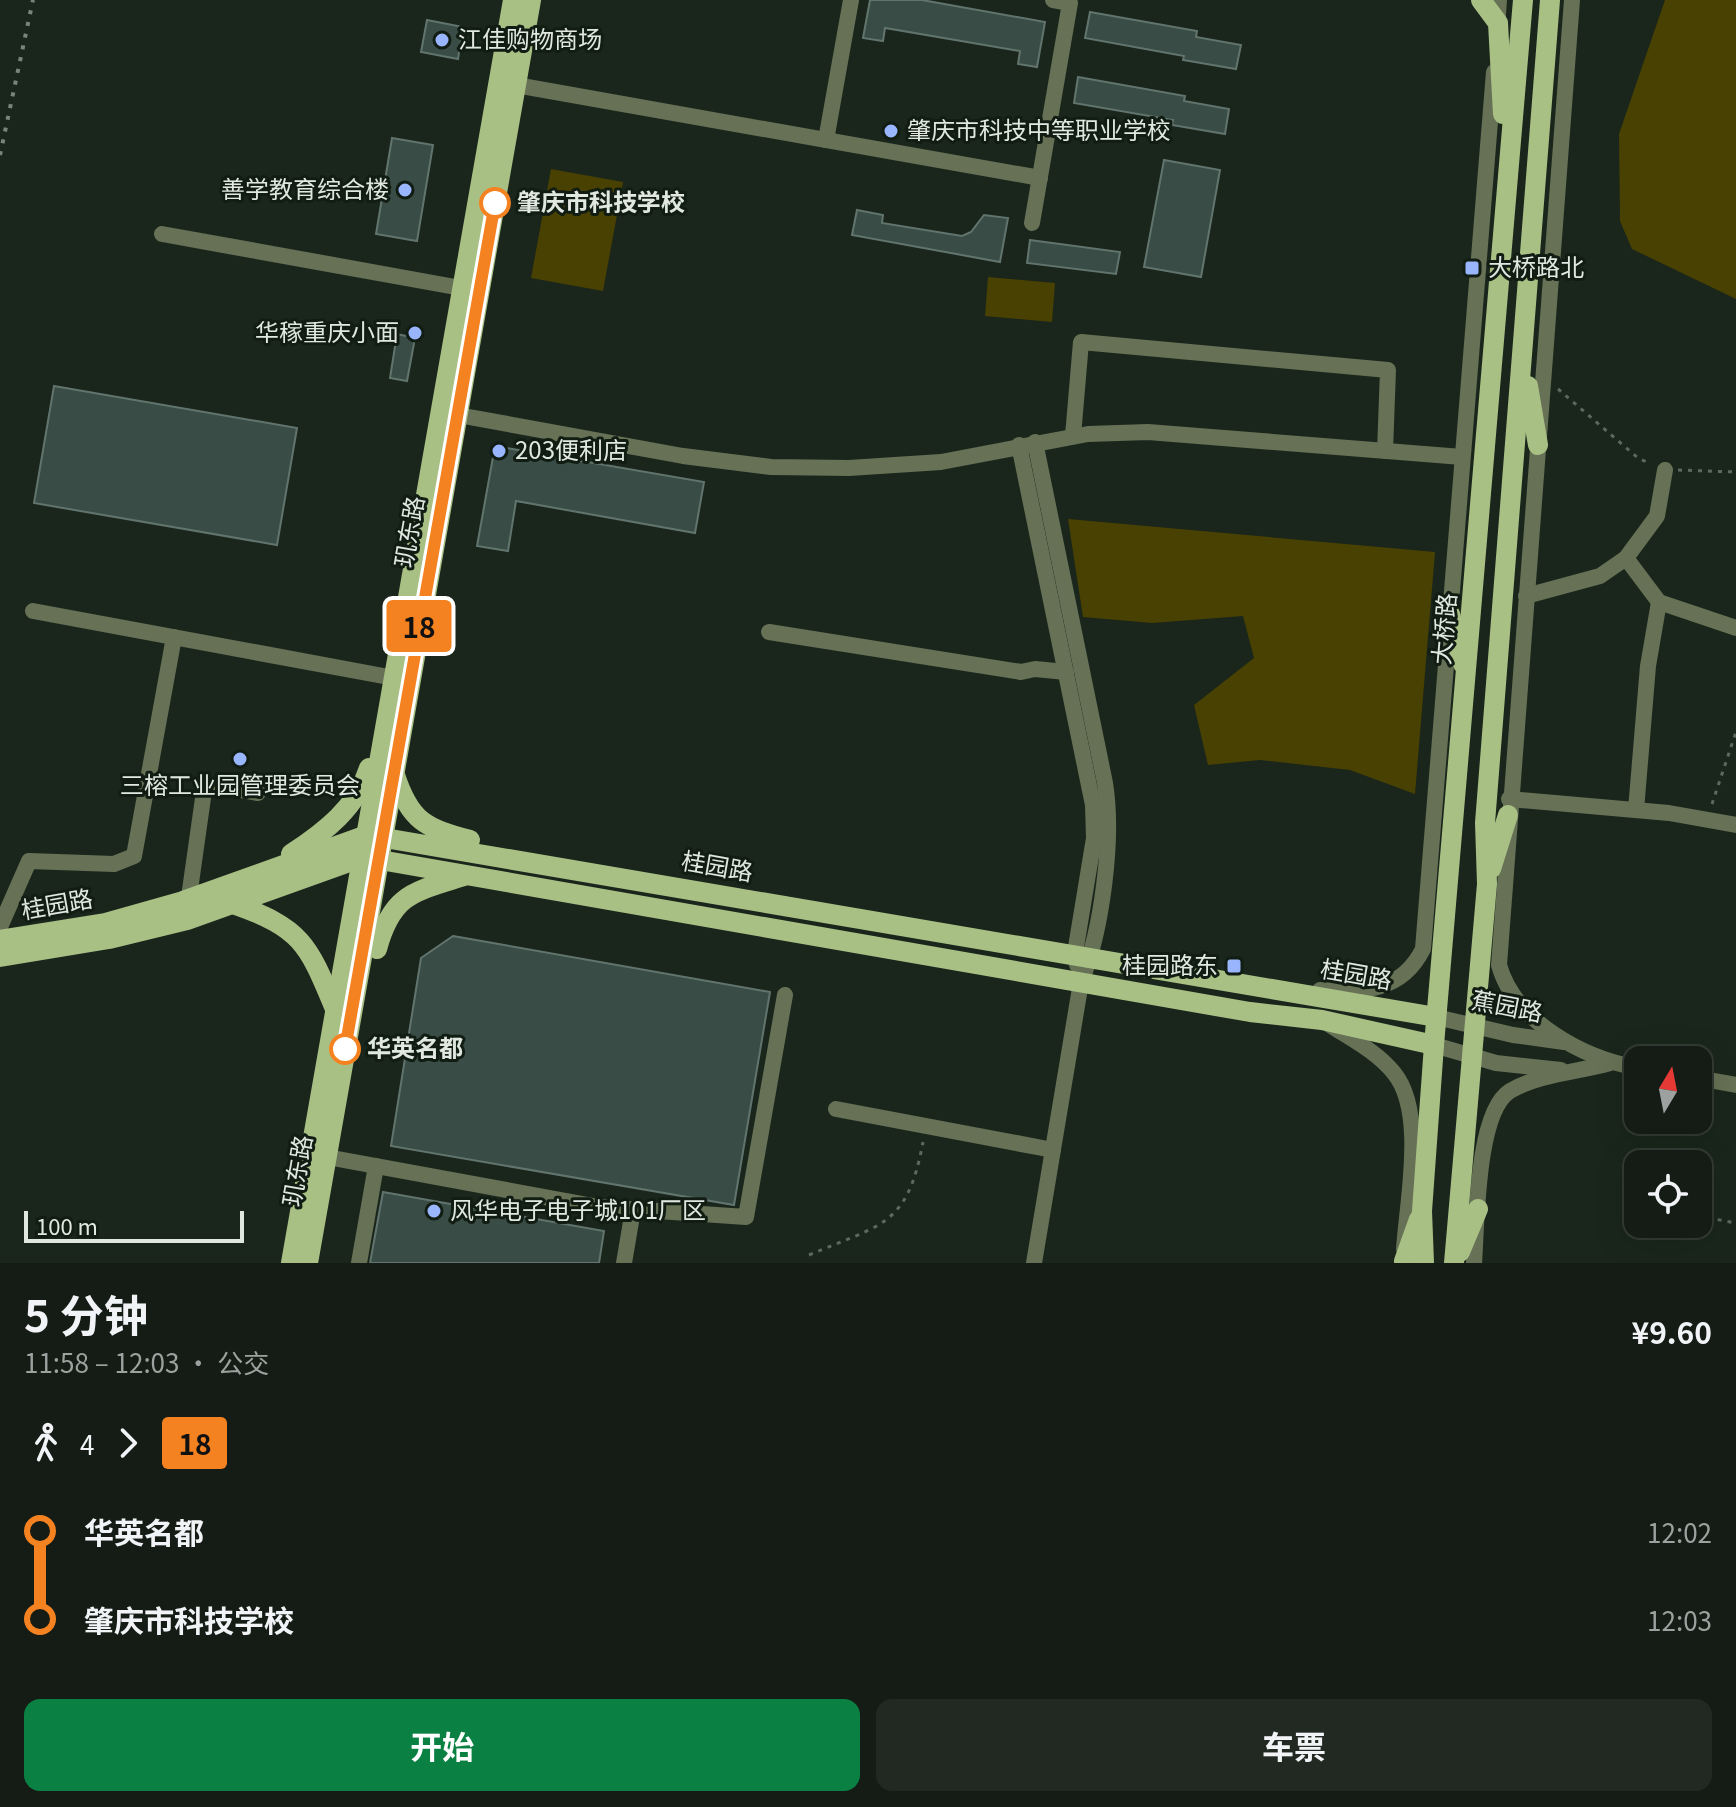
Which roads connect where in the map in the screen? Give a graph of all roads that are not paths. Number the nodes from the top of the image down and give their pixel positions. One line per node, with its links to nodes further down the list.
1 (513, 0): 17 (main road, 玑东路)
2 (531, 0): 11 (main road, 玑东路)
3 (851, 0): 12 (street)
4 (1053, 0): 13 (street)
5 (1481, 0): 10 (main road)
6 (1499, 0): 10 (street)
7 (1523, 0): 14 (main road, 大桥路)
8 (1550, 0): 18 (main road)
9 (1572, 0): 22 (street)
10 (1498, 23): 14 (main road); 24 (street)
11 (516, 85): 12 (street); 17 (main road, 玑东路)
12 (826, 140): 13 (street)
13 (1040, 178): 15 (street)
14 (1509, 187): 36 (main road, 大桥路)
15 (1032, 223)
16 (162, 234): 17 (street)
17 (471, 289): 19 (main road, 玑东路)
18 (1523, 357): 22 (main road); 48 (main road)
19 (449, 414): 21 (street); 35 (main road, 玑东路)
20 (1073, 436): 21 (street); 23 (street); 23 (street)
21 (1027, 444): 34 (street); 53 (street)
22 (1538, 445): 27 (street)
23 (1385, 451): 24 (street)
24 (1462, 457): 30 (street)
25 (1665, 470): 26 (street)
26 (1626, 558): 27 (street); 28 (street)
27 (1526, 596): 40 (street)
28 (1659, 602): 31 (street); 41 (street)
29 (33, 611): 33 (street)
30 (1450, 614): 36 (main road); 56 (street)
31 (1736, 628)
32 (769, 632): 34 (street)
33 (174, 637): 35 (street); 51 (street)
34 (1066, 672): 53 (street)
35 (402, 679): 37 (main road, 玑东路); 38 (main road, 玑东路)
36 (1467, 679): 59 (main road, 大桥路)
37 (384, 736): 43 (main road, 玑东路); 46 (main road)
38 (393, 771): 43 (main road, 玑东路); 45 (main road)
39 (258, 793): 50 (street)
40 (1508, 807): 41 (street); 48 (main road); 62 (street)
41 (1636, 810): 42 (street)
42 (1736, 825)
43 (375, 836): 44 (main road, 玑东路); 45 (main road, 桂园路); 46 (main road, 桂园路)
44 (371, 858): 47 (main road, 桂园路); 49 (main road); 58 (main road, 玑东路)
45 (517, 860): 53 (main road, 桂园路)
46 (264, 872): 50 (main road, 桂园路)
47 (468, 875): 55 (main road, 桂园路); 58 (main road)
48 (1487, 884): 61 (main road)
49 (233, 904): 50 (main road); 58 (main road)
50 (187, 910): 52 (main road, 桂园路); 54 (main road)
51 (0, 927)
52 (0, 940)
53 (1083, 955): 55 (street); 56 (main road, 桂园路)
54 (0, 957)
55 (1081, 982): 60 (main road, 桂园路); 71 (street)
56 (1290, 990): 59 (main road, 桂园路)
57 (785, 995): 75 (street)
58 (345, 1007): 72 (main road, 玑东路); 77 (main road, 玑东路)
59 (1436, 1017): 61 (street, 蕉园路); 63 (main road, 大桥路)
60 (1322, 1020): 63 (main road, 桂园路); 76 (street)
61 (1472, 1025): 62 (street, 蕉园路); 64 (main road)
62 (1569, 1043): 65 (street)
63 (1434, 1045): 64 (street); 76 (main road, 大桥路)
64 (1469, 1055): 67 (street); 82 (main road)
65 (1610, 1063): 66 (street); 67 (street)
66 (1624, 1066)
67 (1578, 1072): 74 (street)
68 (1712, 1081): 69 (street)
69 (1736, 1085)
70 (836, 1109): 71 (street)
71 (1053, 1150): 81 (street)
72 (327, 1157): 73 (street); 78 (main road, 玑东路)
73 (376, 1166): 75 (street); 79 (street)
74 (1478, 1209): 82 (main road); 83 (street)
75 (633, 1210): 80 (street)
76 (1410, 1262)
77 (291, 1263)
78 (308, 1263)
79 (359, 1263)
80 (624, 1263)
81 (1034, 1263)
82 (1454, 1263)
83 (1474, 1263)

